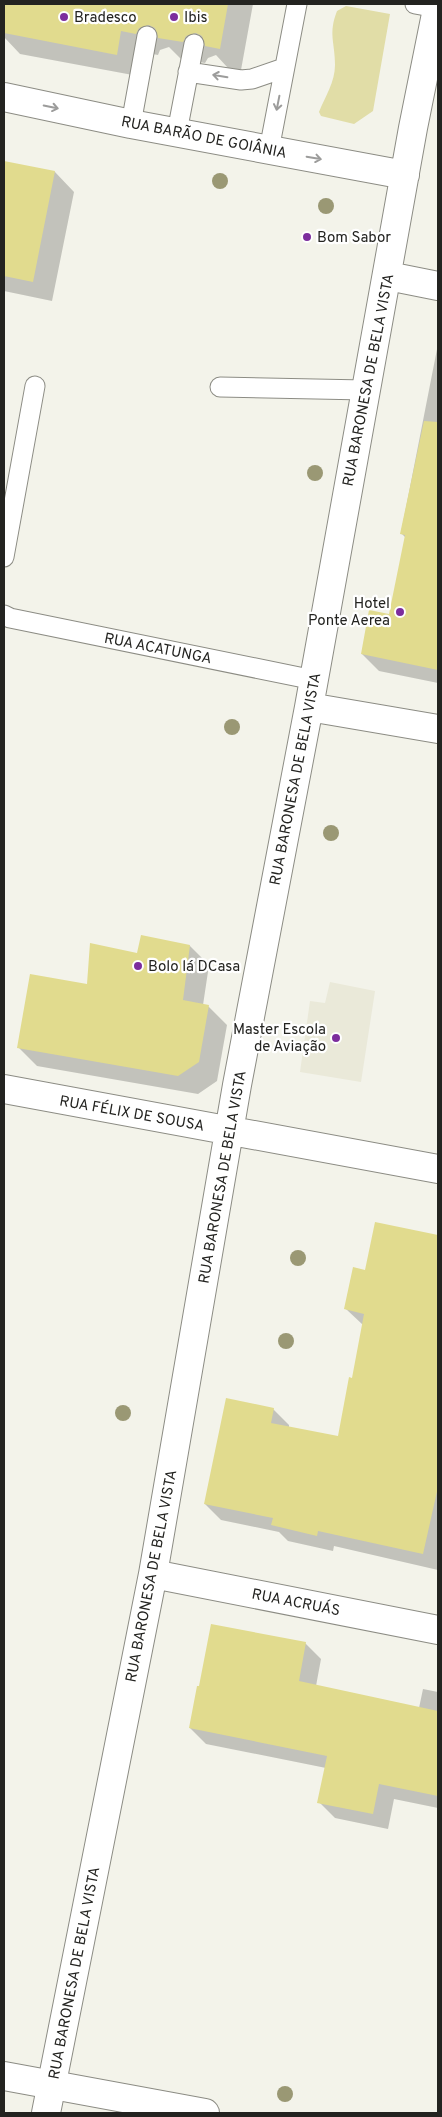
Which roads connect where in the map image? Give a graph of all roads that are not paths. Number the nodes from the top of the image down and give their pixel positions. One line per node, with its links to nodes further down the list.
1 (297, 4): 5 (lane)
2 (430, 5): 11 (street, RUA BARONESA DE BELA VISTA)
3 (147, 36): 8 (lane)
4 (194, 44): 6 (lane)
5 (284, 68): 6 (lane, one-way to 6); 10 (lane, one-way to 10)
6 (188, 72): 9 (lane)
7 (4, 97): 8 (street, RUA BARÃO DE GOIÂNIA, one-way to 8)
8 (131, 124): 9 (street, RUA BARÃO DE GOIÂNIA)
9 (177, 132): 10 (street, RUA BARÃO DE GOIÂNIA)
10 (269, 150): 11 (street, RUA BARÃO DE GOIÂNIA, one-way to 11)
11 (405, 175): 12 (street, RUA BARONESA DE BELA VISTA)
12 (388, 276): 13 (street); 16 (street, RUA BARONESA DE BELA VISTA)
13 (438, 286)
14 (35, 386): 17 (lane)
15 (220, 387): 16 (lane)
16 (365, 390): 19 (street, RUA BARONESA DE BELA VISTA)
17 (4, 557)
18 (4, 615): 19 (lane, RUA ACATUNGA)
19 (314, 680): 20 (street, RUA BARONESA DE BELA VISTA)
20 (309, 707): 21 (street); 23 (street, RUA BARONESA DE BELA VISTA)
21 (438, 729)
22 (4, 1089): 23 (street, RUA FÉLIX DE SOUSA)
23 (230, 1131): 24 (street, RUA FÉLIX DE SOUSA); 25 (street, RUA BARONESA DE BELA VISTA)
24 (438, 1169)
25 (153, 1574): 26 (street, RUA ACRUÁS); 28 (street, RUA BARONESA DE BELA VISTA)
26 (438, 1630)
27 (4, 2076): 28 (street)
28 (51, 2086): 29 (street, RUA BARONESA DE BELA VISTA); 30 (street)
29 (46, 2113)
30 (205, 2113)

